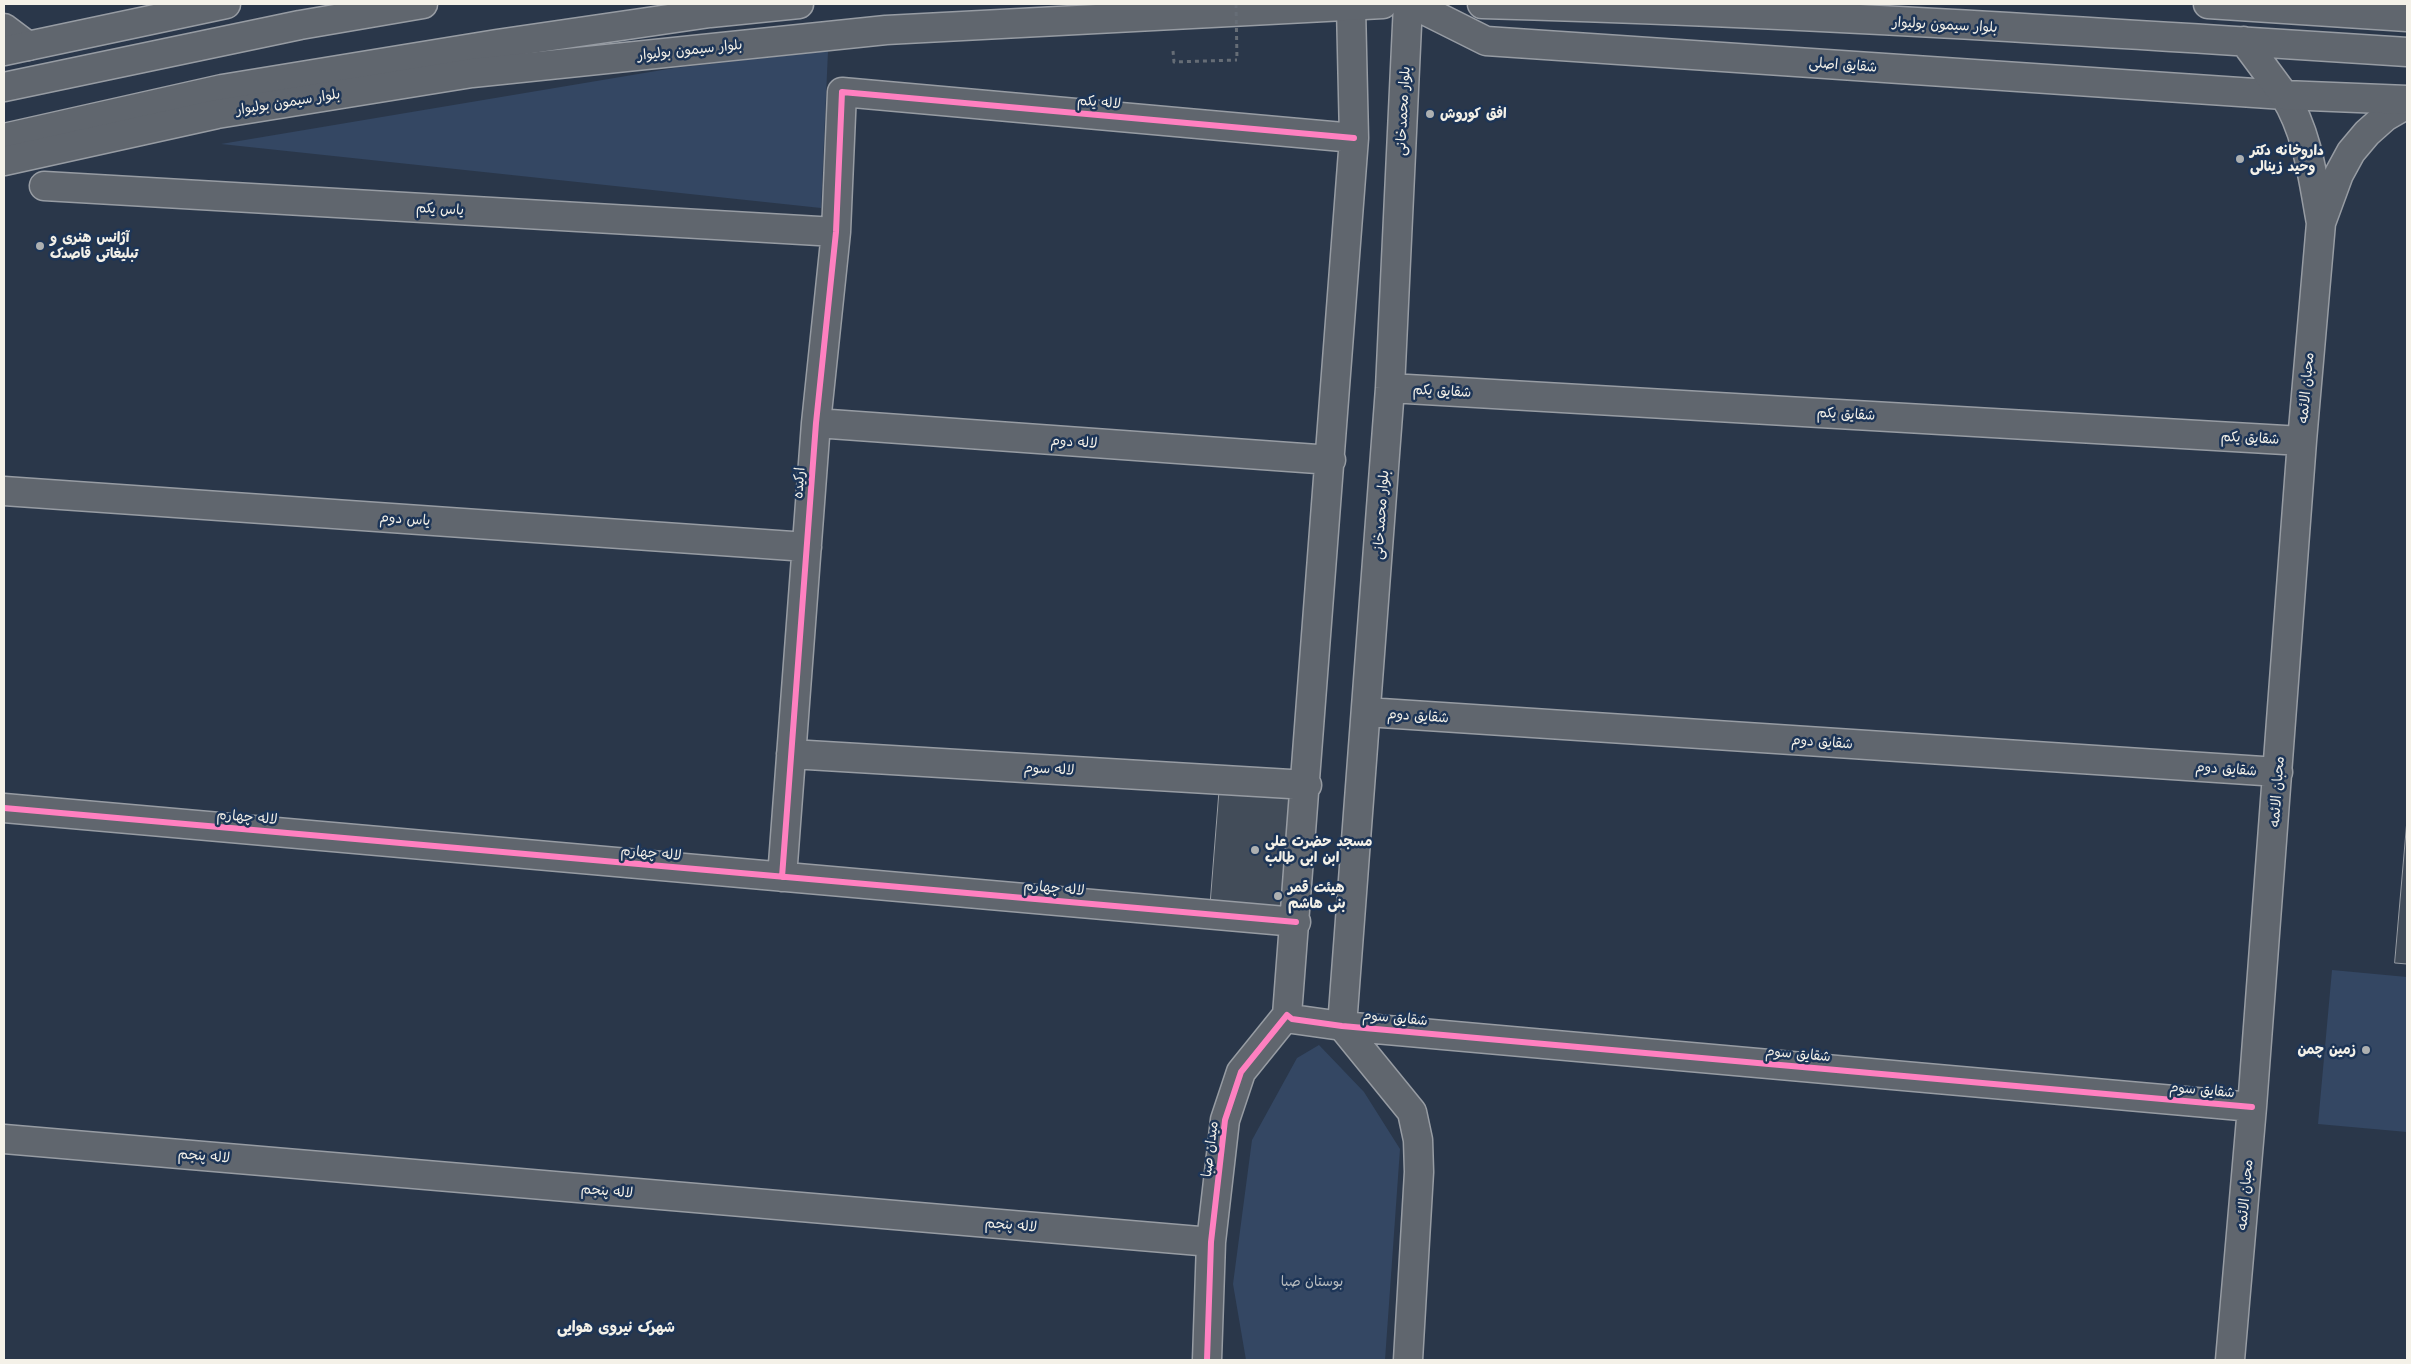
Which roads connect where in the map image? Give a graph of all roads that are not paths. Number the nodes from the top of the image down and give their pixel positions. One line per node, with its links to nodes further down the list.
1 (226, 4): 13 (street)
2 (423, 4): 15 (street)
3 (799, 4): 20 (street)
4 (1383, 4): 9 (street, بلوار سیمون بولیوار)
5 (1408, 4): 26 (street, بلوار محمدخانی)
6 (1412, 4): 17 (street, شقایق اصلی)
7 (1482, 4): 12 (street, بلوار سیمون بولیوار)
8 (2208, 4): 10 (street)
9 (1351, 6): 21 (street); 22 (street, بلوار سیمون بولیوار)
10 (2407, 17)
11 (4, 28): 13 (street)
12 (2244, 41): 14 (street, بلوار سیمون بولیوار); 17 (street, محبان الائمه)
13 (16, 49)
14 (2407, 52)
15 (4, 87)
16 (842, 92): 21 (street, لاله یکم); 25 (street, ارکیده)
17 (2284, 96): 18 (street, شقایق اصلی); 24 (street, محبان الائمه)
18 (2407, 100)
19 (2407, 104): 24 (street, محبان الائمه)
20 (4, 138)
21 (1354, 138): 29 (street)
22 (4, 161)
23 (44, 186): 25 (street, یاس یکم)
24 (2321, 223): 28 (street, محبان الائمه)
25 (836, 232): 27 (street, ارکیده)
26 (1390, 388): 28 (street, شقایق یکم); 32 (street, بلوار محمدخانی)
27 (816, 423): 29 (street, لاله دوم); 31 (street, ارکیده)
28 (2302, 441): 34 (street, محبان الائمه)
29 (1331, 460): 35 (street)
30 (4, 491): 31 (street, یاس دوم)
31 (807, 547): 33 (street, ارکیده)
32 (1366, 712): 34 (street, شقایق دوم); 40 (street, بلوار محمدخانی)
33 (791, 754): 35 (street, لاله سوم); 37 (street, ارکیده)
34 (2278, 772): 41 (street, محبان الائمه)
35 (1306, 784): 38 (street)
36 (4, 808): 37 (street, لاله چهارم)
37 (782, 877): 38 (street, لاله چهارم)
38 (1296, 922): 39 (street)
39 (1287, 1015): 40 (street); 43 (street, میدان صبا)
40 (1342, 1026): 41 (street, شقایق سوم); 45 (street)
41 (2252, 1107): 46 (street, محبان الائمه)
42 (4, 1139): 43 (street, لاله پنجم)
43 (1211, 1242): 44 (street, میدان صبا)
44 (1206, 1360)
45 (1408, 1360)
46 (2230, 1360)

